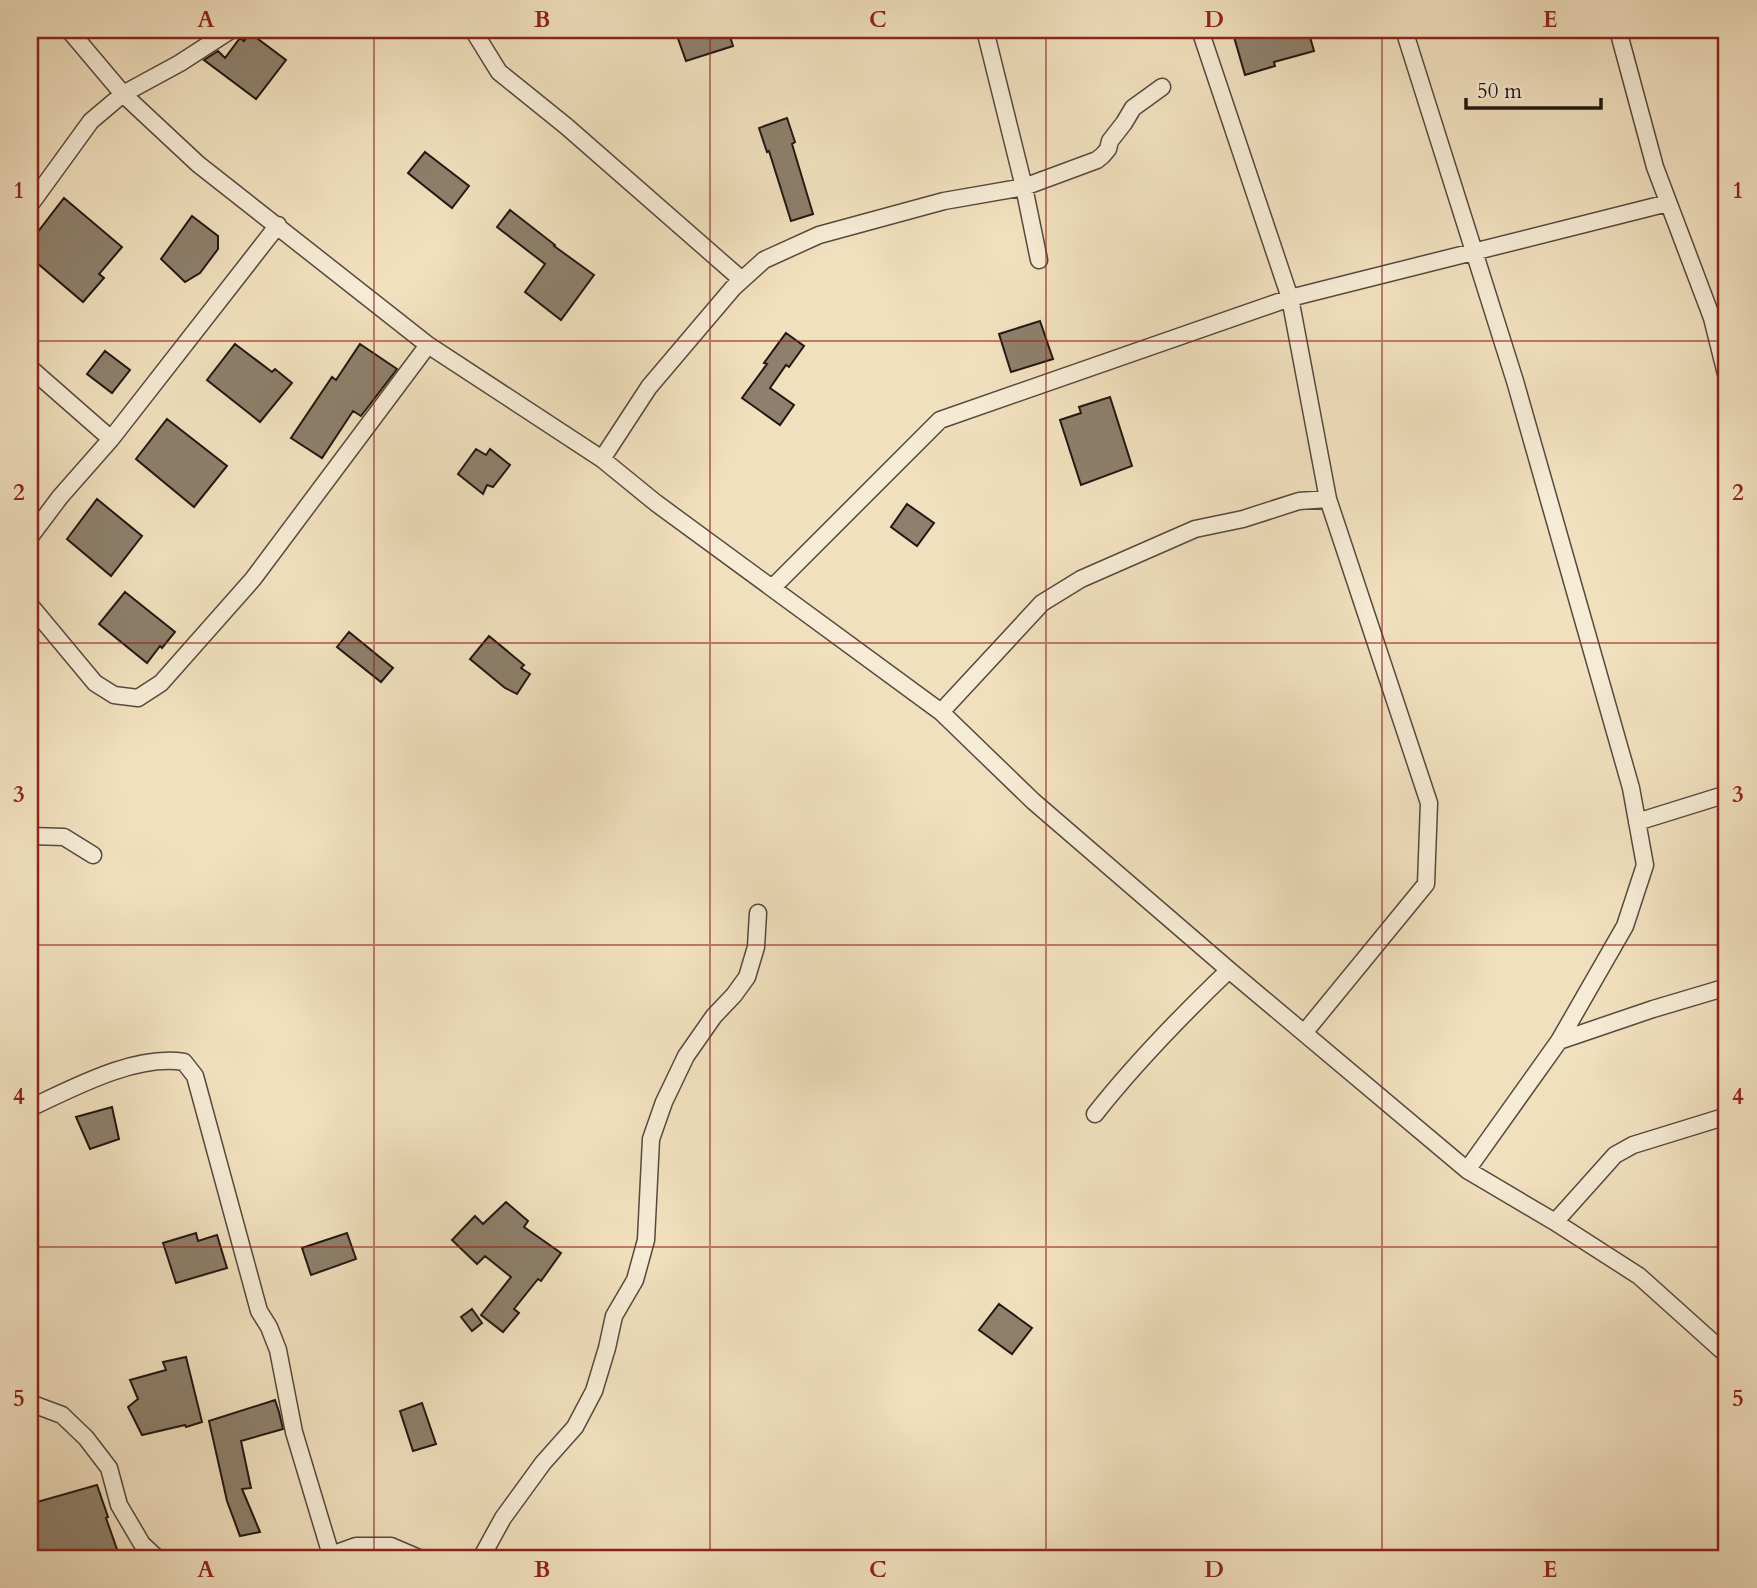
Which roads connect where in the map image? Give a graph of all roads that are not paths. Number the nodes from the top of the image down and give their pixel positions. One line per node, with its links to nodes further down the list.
1 (69, 30): 9 (street)
2 (231, 30): 9 (street)
3 (473, 30): 16 (street)
4 (985, 30): 10 (street)
5 (1200, 30): 17 (street)
6 (1404, 30): 14 (street)
7 (1618, 30): 11 (street)
8 (1161, 87): 10 (street)
9 (123, 94): 12 (street); 13 (street)
10 (1024, 187): 15 (street); 16 (street)
11 (1668, 203): 14 (street); 20 (street)
12 (30, 205)
13 (278, 225): 18 (street); 21 (street)
14 (1475, 253): 17 (street); 29 (street)
15 (1039, 260)
16 (742, 280): 22 (street)
17 (1290, 298): 23 (street); 25 (street)
18 (428, 345): 22 (street); 26 (street)
19 (30, 368): 21 (street)
20 (1727, 379)
21 (111, 439): 24 (street)
22 (602, 459): 25 (street)
23 (1328, 499): 27 (street); 35 (street)
24 (30, 537)
25 (772, 588): 27 (street)
26 (30, 605)
27 (941, 712): 33 (street)
28 (1727, 794): 29 (street)
29 (1637, 822): 36 (street)
30 (30, 836): 31 (street)
31 (93, 855)
32 (758, 913): 47 (street)
33 (1229, 970): 35 (street); 38 (street)
34 (1727, 986): 36 (street)
35 (1304, 1032): 40 (street)
36 (1559, 1041): 40 (street)
37 (30, 1108): 44 (street)
38 (1095, 1114)
39 (1727, 1116): 41 (street)
40 (1467, 1170): 41 (street)
41 (1555, 1222): 42 (street)
42 (1727, 1355)
43 (30, 1404): 45 (street)
44 (330, 1556): 46 (street)
45 (157, 1558)
46 (419, 1558)
47 (481, 1558)

